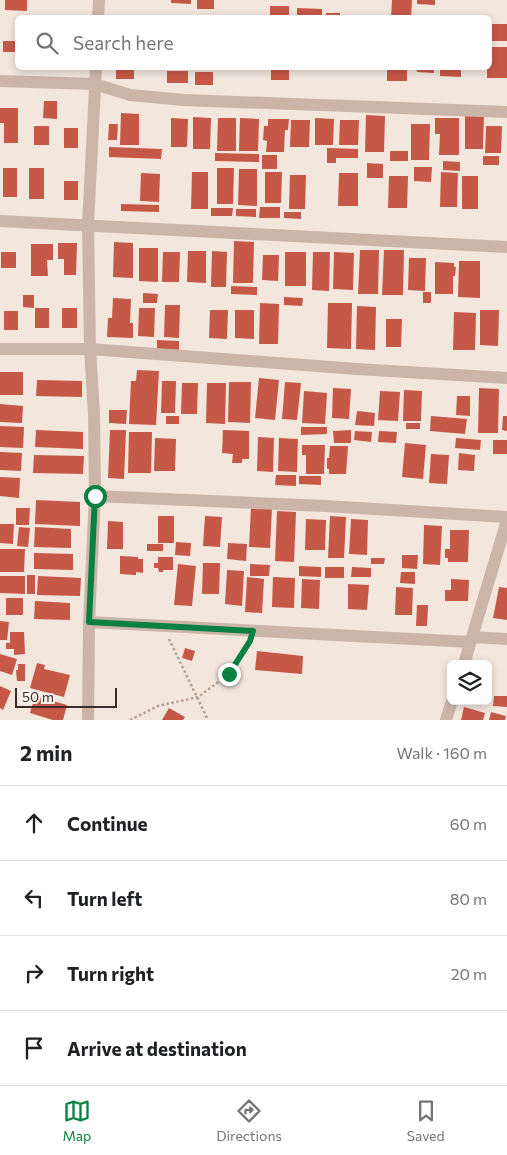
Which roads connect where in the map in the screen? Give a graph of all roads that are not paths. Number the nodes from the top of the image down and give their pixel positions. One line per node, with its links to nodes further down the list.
1 (99, 0): 2 (street)
2 (98, 15)
3 (96, 70): 5 (street)
4 (0, 81): 5 (street)
5 (95, 84): 6 (street); 8 (street)
6 (507, 112)
7 (0, 221): 8 (street)
8 (88, 225): 9 (street); 10 (street)
9 (507, 247)
10 (90, 349): 11 (street); 12 (street); 13 (street)
11 (0, 350)
12 (507, 378)
13 (95, 496): 14 (street); 15 (street)
14 (507, 519): 16 (street)
15 (89, 622): 16 (street); 20 (street)
16 (471, 640): 17 (street); 18 (street)
17 (507, 640)
18 (465, 660)
19 (451, 705): 21 (street)
20 (88, 720)
21 (446, 720)

